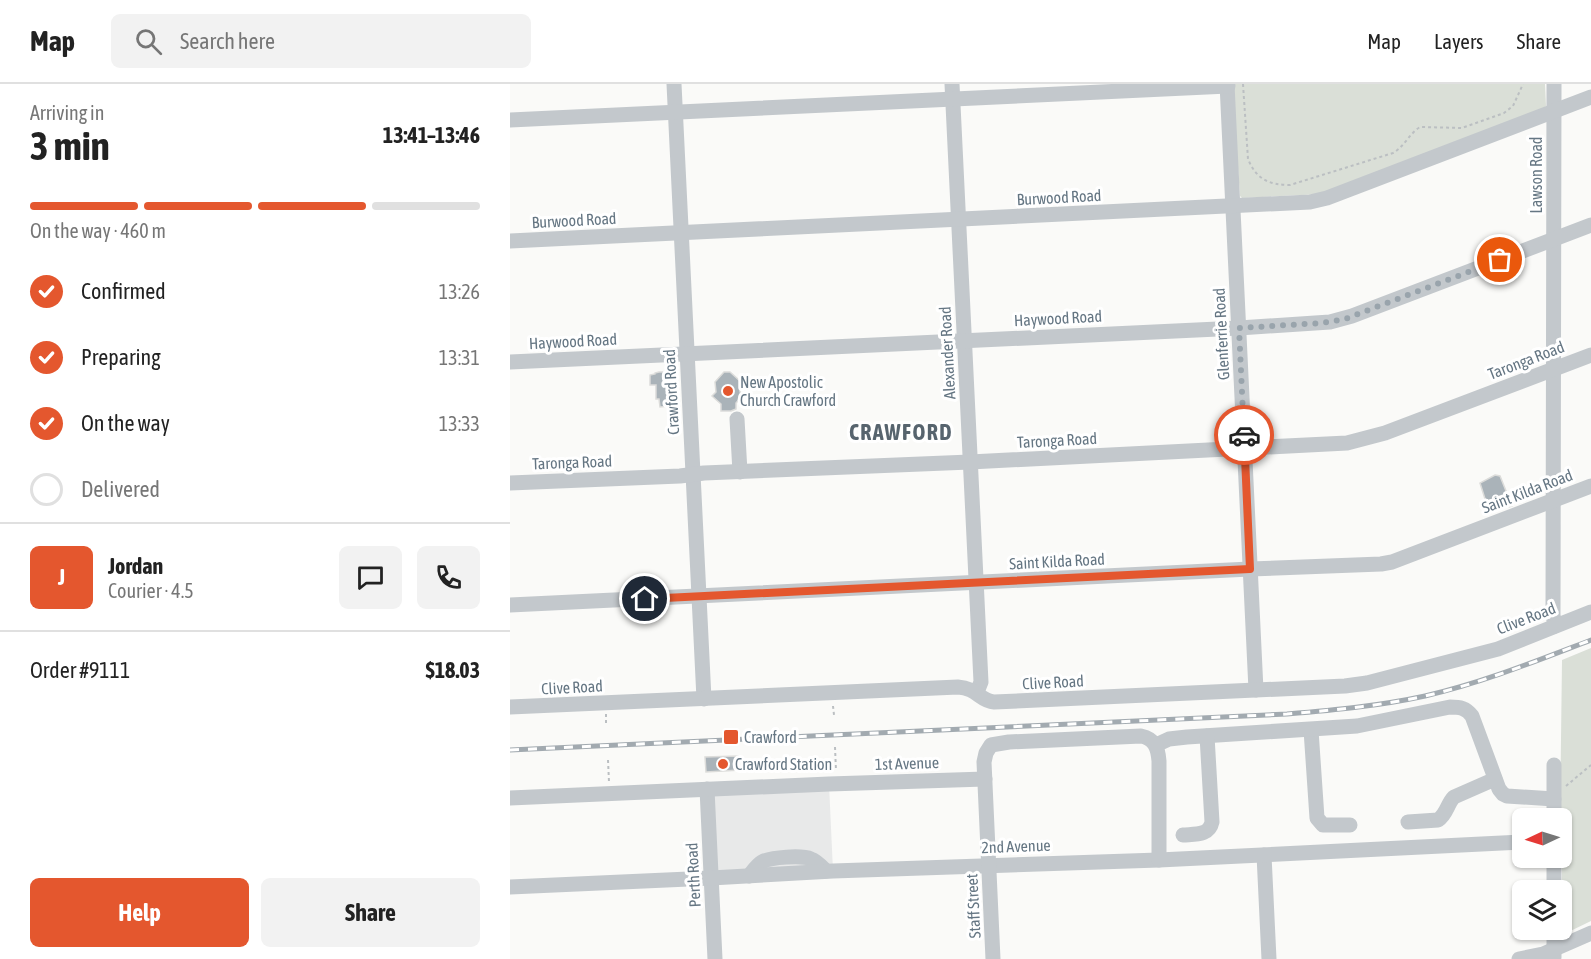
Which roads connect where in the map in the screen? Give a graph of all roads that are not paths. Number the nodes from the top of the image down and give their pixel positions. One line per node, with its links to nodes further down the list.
1 (674, 84): 7 (street, Crawford Road)
2 (1554, 84): 6 (street, Lawson Road)
3 (1233, 85): 4 (street); 9 (street, Glenferrie Road)
4 (952, 92): 7 (street); 10 (street, Alexander Road)
5 (1591, 97): 6 (street, Burwood Road)
6 (1554, 111): 9 (street, Burwood Road); 13 (street, Lawson Road)
7 (676, 112): 8 (street); 12 (street, Crawford Road)
8 (510, 120)
9 (1233, 207): 10 (street, Burwood Road); 15 (street, Glenferrie Road)
10 (958, 220): 12 (street, Burwood Road); 16 (street, Alexander Road)
11 (1591, 225): 13 (street, Haywood Road)
12 (682, 233): 14 (street, Burwood Road); 17 (street, Crawford Road)
13 (1554, 240): 15 (street, Haywood Road); 20 (street, Lawson Road)
14 (510, 241)
15 (1239, 328): 16 (street, Haywood Road); 22 (street, Glenferrie Road)
16 (964, 340): 17 (street, Haywood Road); 23 (street, Alexander Road)
17 (687, 354): 19 (street, Haywood Road); 25 (street, Crawford Road)
18 (1591, 355): 20 (street, Taronga Road)
19 (510, 362)
20 (1554, 369): 22 (street, Taronga Road); 28 (street, Lawson Road)
21 (737, 419): 24 (street)
22 (1245, 449): 23 (street, Taronga Road); 29 (street, Glenferrie Road)
23 (970, 462): 24 (street, Taronga Road); 30 (street, Alexander Road)
24 (740, 472): 25 (street, Taronga Road)
25 (693, 474): 26 (street, Taronga Road); 31 (street, Crawford Road)
26 (510, 483)
27 (1591, 486): 28 (street, Saint Kilda Road)
28 (1553, 500): 29 (street, Saint Kilda Road); 34 (street, Lawson Road)
29 (1250, 569): 30 (street, Saint Kilda Road); 35 (street, Glenferrie Road)
30 (976, 582): 31 (street, Saint Kilda Road); 36 (street, Alexander Road)
31 (699, 596): 32 (street, Saint Kilda Road); 37 (street, Crawford Road)
32 (510, 605)
33 (1591, 612): 34 (street, Clive Road)
34 (1555, 626): 35 (street, Clive Road)
35 (1256, 690): 36 (street, Clive Road)
36 (977, 692): 37 (street, Clive Road)
37 (704, 699): 38 (street, Clive Road)
38 (510, 707)
39 (1311, 730): 40 (street); 44 (street); 50 (street)
40 (1207, 736): 41 (street); 51 (street)
41 (1156, 745): 43 (street); 54 (street)
42 (1554, 765): 46 (street)
43 (985, 779): 45 (street, 1st Avenue); 55 (street, Staff Street)
44 (1495, 779): 46 (street); 49 (street)
45 (707, 789): 47 (street, 1st Avenue); 56 (street, Perth Road)
46 (1554, 795): 48 (street)
47 (510, 798)
48 (1554, 808)
49 (1408, 822)
50 (1350, 825)
51 (1184, 835)
52 (1512, 843): 53 (street, 2nd Avenue)
53 (1264, 855): 54 (street, 2nd Avenue); 62 (street)
54 (1159, 860): 55 (street, 2nd Avenue)
55 (989, 865): 56 (street, 2nd Avenue); 61 (street, Staff Street)
56 (711, 878): 57 (street, 2nd Avenue); 60 (street, Perth Road)
57 (510, 887)
58 (1591, 933): 59 (street)
59 (1554, 954): 63 (street)
60 (715, 959)
61 (993, 959)
62 (1269, 959)
63 (1519, 959)

